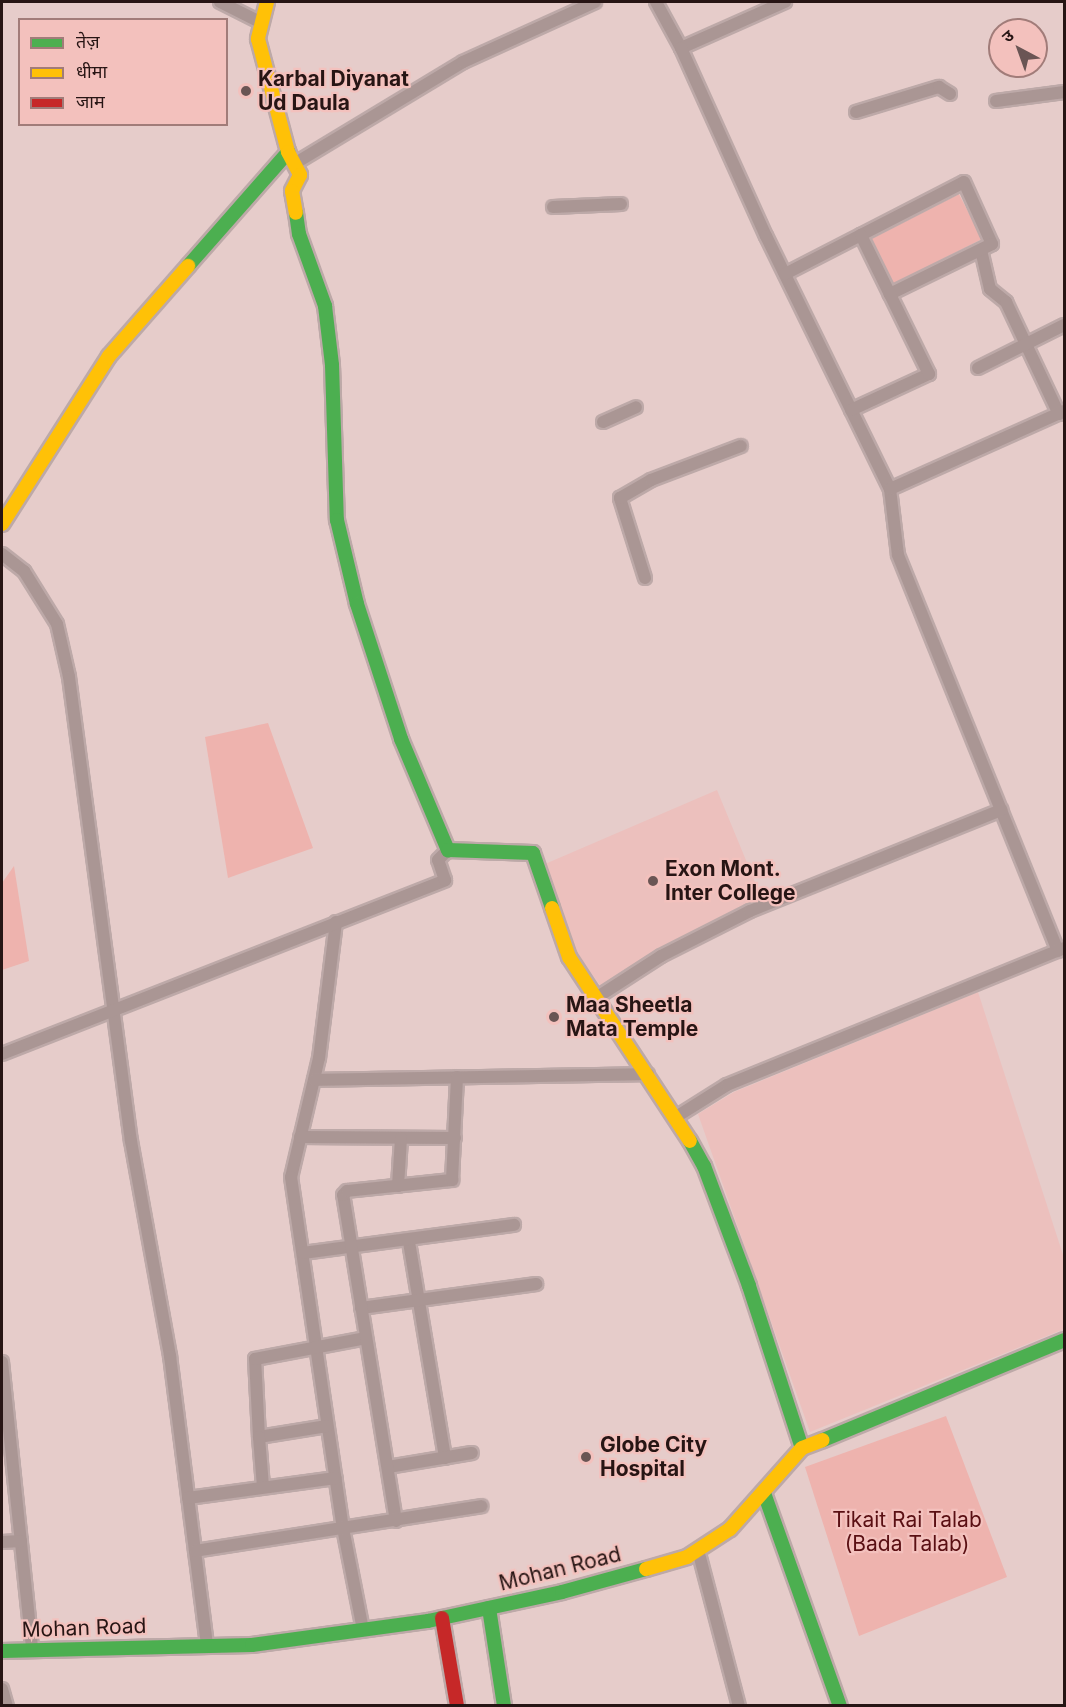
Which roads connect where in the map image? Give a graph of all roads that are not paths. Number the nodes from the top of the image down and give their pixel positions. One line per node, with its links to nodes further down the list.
1 (220, 2): 6 (street)
2 (267, 2): 6 (street)
3 (595, 2): 12 (street)
4 (656, 2): 7 (street)
5 (785, 2): 7 (street)
6 (260, 22): 12 (street)
7 (681, 48): 17 (street)
8 (1065, 92): 10 (street)
9 (950, 94): 11 (street)
10 (996, 101)
11 (856, 112)
12 (291, 158): 28 (street); 32 (street)
13 (621, 204): 14 (street)
14 (553, 207)
15 (861, 235): 16 (street); 17 (street); 18 (street)
16 (981, 250): 18 (street); 20 (street)
17 (785, 274): 23 (street)
18 (890, 294): 23 (street)
19 (1065, 325): 20 (street)
20 (1026, 344): 21 (street); 24 (street)
21 (978, 368)
22 (636, 407): 25 (street)
23 (852, 410): 27 (street)
24 (1062, 412): 27 (street)
25 (603, 422)
26 (741, 446): 30 (street)
27 (890, 489): 31 (street)
28 (2, 524)
29 (2, 554): 36 (street)
30 (645, 578)
31 (1001, 810): 34 (street); 35 (street)
32 (448, 850): 33 (street); 35 (street)
33 (336, 922): 36 (street); 40 (street)
34 (1061, 949): 41 (street)
35 (596, 998): 38 (street)
36 (116, 1008): 37 (street); 66 (street)
37 (2, 1054)
38 (648, 1074): 39 (street); 41 (street)
39 (457, 1077): 40 (street); 44 (street)
40 (314, 1080): 42 (street)
41 (676, 1117): 59 (street)
42 (300, 1137): 43 (street); 49 (street)
43 (400, 1138): 44 (street); 45 (street)
44 (455, 1138): 45 (street)
45 (398, 1186): 48 (street)
46 (514, 1226): 47 (street)
47 (409, 1242): 48 (street); 51 (street)
48 (352, 1247): 49 (street); 52 (street)
49 (303, 1253): 55 (street)
50 (536, 1284): 51 (street)
51 (419, 1300): 52 (street); 61 (street)
52 (361, 1308): 53 (street)
53 (366, 1338): 55 (street); 62 (street)
54 (1065, 1340): 59 (street, Mohan Road)
55 (318, 1347): 57 (street); 58 (street)
56 (2, 1362): 70 (street)
57 (327, 1426): 58 (street); 63 (street)
58 (259, 1437): 64 (street)
59 (802, 1448): 65 (street, Mohan Road)
60 (472, 1454): 61 (street)
61 (445, 1458): 62 (street)
62 (388, 1467): 68 (street)
63 (336, 1478): 64 (street); 69 (street)
64 (263, 1487): 66 (street)
65 (764, 1493): 72 (street, Mohan Road); 85 (street)
66 (188, 1498): 73 (street)
67 (481, 1506): 68 (street)
68 (396, 1521): 69 (street)
69 (343, 1528): 73 (street); 76 (street)
70 (21, 1541): 71 (street); 78 (street)
71 (2, 1542)
72 (698, 1550): 74 (street, Mohan Road); 84 (street)
73 (195, 1551): 77 (street)
74 (489, 1608): 75 (street, Mohan Road); 83 (street)
75 (442, 1618): 76 (street, Mohan Road); 82 (street)
76 (363, 1630): 77 (street, Mohan Road)
77 (207, 1646): 78 (street, Mohan Road)
78 (33, 1649): 79 (street, Mohan Road)
79 (2, 1652)
80 (2, 1689): 81 (street)
81 (7, 1706)
82 (457, 1706)
83 (504, 1706)
84 (739, 1706)
85 (840, 1706)

